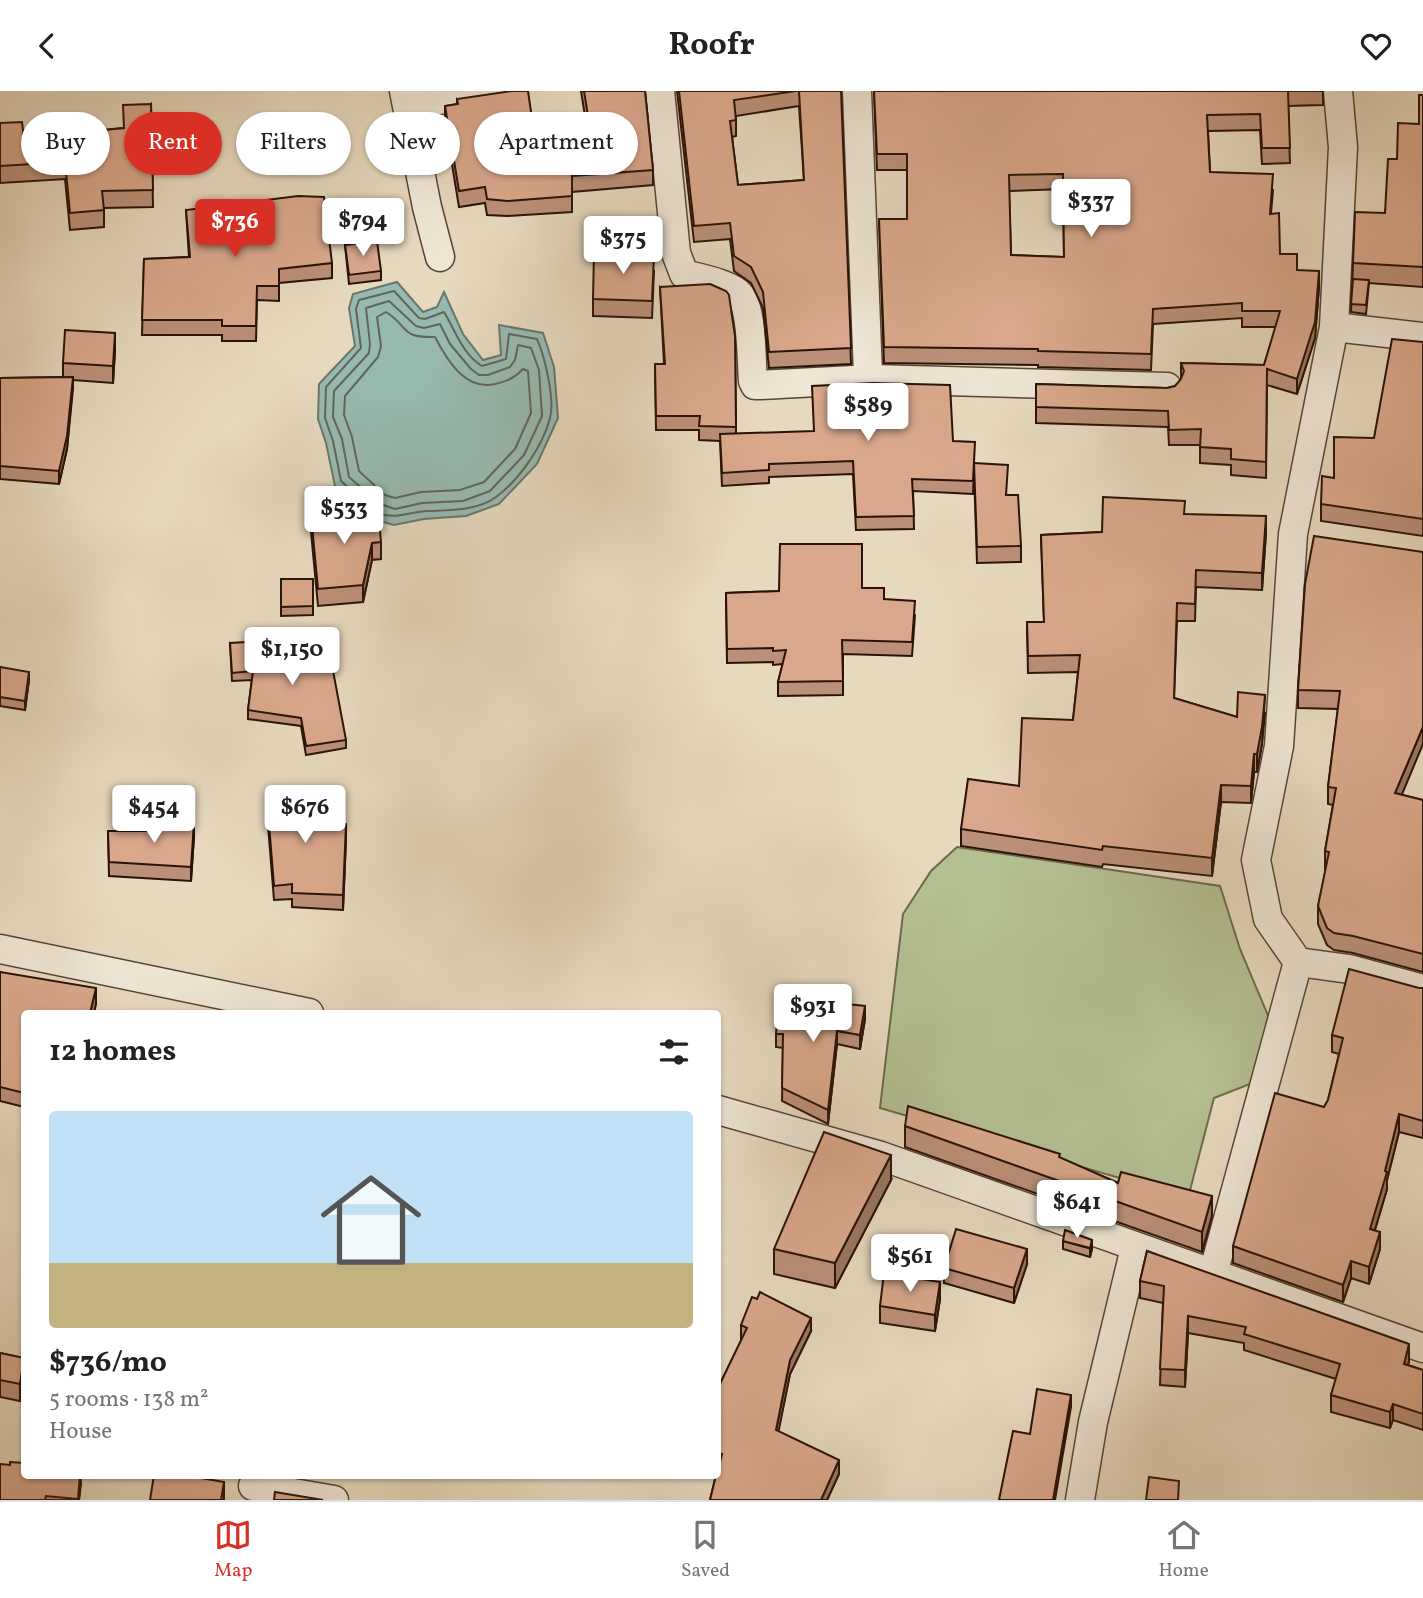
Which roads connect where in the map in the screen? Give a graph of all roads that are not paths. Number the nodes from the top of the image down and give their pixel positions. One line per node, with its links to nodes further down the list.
1 (508, 91): 5 (street)
2 (660, 91): 9 (street)
3 (857, 91): 9 (street)
4 (1338, 91): 7 (street)
5 (405, 98): 6 (street)
6 (440, 257)
7 (1335, 327): 8 (street); 12 (street)
8 (1423, 337)
9 (873, 379): 10 (street)
10 (1167, 387)
11 (0, 949): 14 (street)
12 (1298, 963): 13 (street); 17 (street)
13 (1423, 989)
14 (295, 1010)
15 (721, 1111): 16 (street)
16 (1135, 1248): 17 (street); 21 (street)
17 (1213, 1274): 18 (street)
18 (1423, 1347)
19 (253, 1486): 20 (street)
20 (334, 1500)
21 (1080, 1500)

